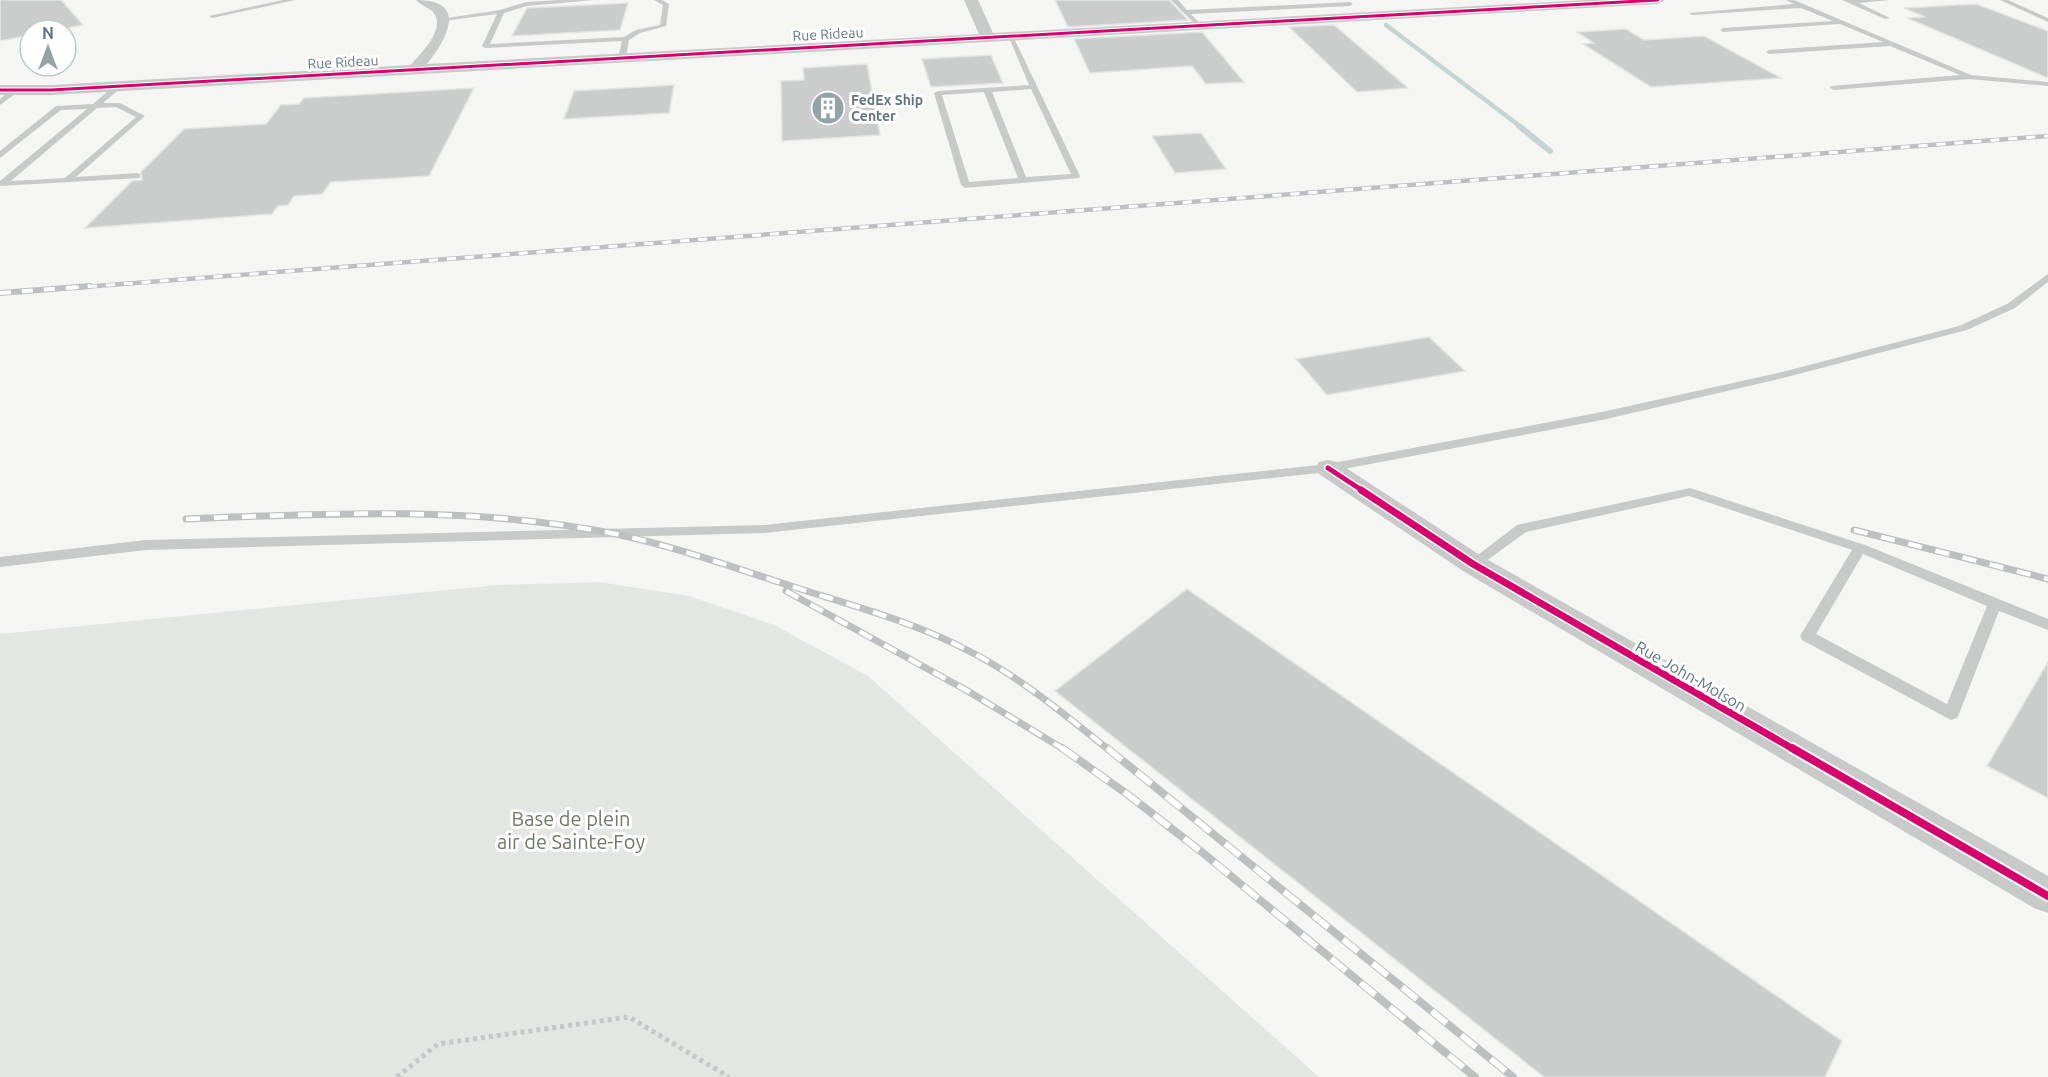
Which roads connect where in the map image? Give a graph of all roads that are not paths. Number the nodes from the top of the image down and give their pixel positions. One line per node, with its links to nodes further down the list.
1 (292, 0): 17 (lane)
2 (423, 0): 18 (street)
3 (591, 0): 14 (lane)
4 (657, 0): 26 (lane)
5 (971, 0): 25 (street)
6 (1174, 0): 15 (lane)
7 (1658, 0): 22 (street, Rue Rideau)
8 (1789, 0): 13 (lane)
9 (1887, 0): 11 (lane)
10 (2003, 0): 20 (lane)
11 (1847, 1): 19 (lane)
12 (1350, 4): 15 (lane)
13 (1802, 6): 16 (lane); 21 (lane)
14 (501, 12): 18 (lane); 26 (lane)
15 (1185, 12): 22 (lane)
16 (1692, 13)
17 (212, 16)
18 (443, 18): 30 (street)
19 (1887, 18)
20 (2048, 20)
21 (1840, 23): 23 (lane); 27 (lane)
22 (1199, 26): 24 (street, Rue Rideau)
23 (1723, 30)
24 (1010, 36): 25 (street, Rue Rideau); 34 (lane)
25 (988, 37): 29 (street, Rue Rideau)
26 (626, 39): 29 (lane)
27 (1890, 44): 28 (lane); 31 (lane)
28 (1769, 52)
29 (622, 58): 30 (street, Rue Rideau)
30 (415, 70): 33 (street, Rue Rideau)
31 (1970, 77): 32 (lane); 35 (lane)
32 (2048, 84)
33 (119, 86): 37 (street, Rue Rideau); 39 (lane)
34 (1034, 87): 36 (lane); 43 (lane)
35 (1834, 88)
36 (987, 90): 43 (lane); 43 (lane)
37 (7, 91): 38 (lane)
38 (0, 103)
39 (95, 106): 40 (lane); 42 (lane); 44 (lane)
40 (0, 155)
41 (137, 176): 42 (lane)
42 (67, 180): 44 (lane)
43 (1023, 180)
44 (1, 184)
45 (2048, 277): 46 (lane)
46 (1328, 468): 48 (lane); 49 (street, Rue John-Molson)
47 (1860, 548): 49 (lane); 50 (lane); 50 (lane)
48 (0, 562)
49 (1473, 564): 52 (street, Rue John-Molson)
50 (1995, 604): 51 (lane)
51 (2048, 625)
52 (2048, 897)

